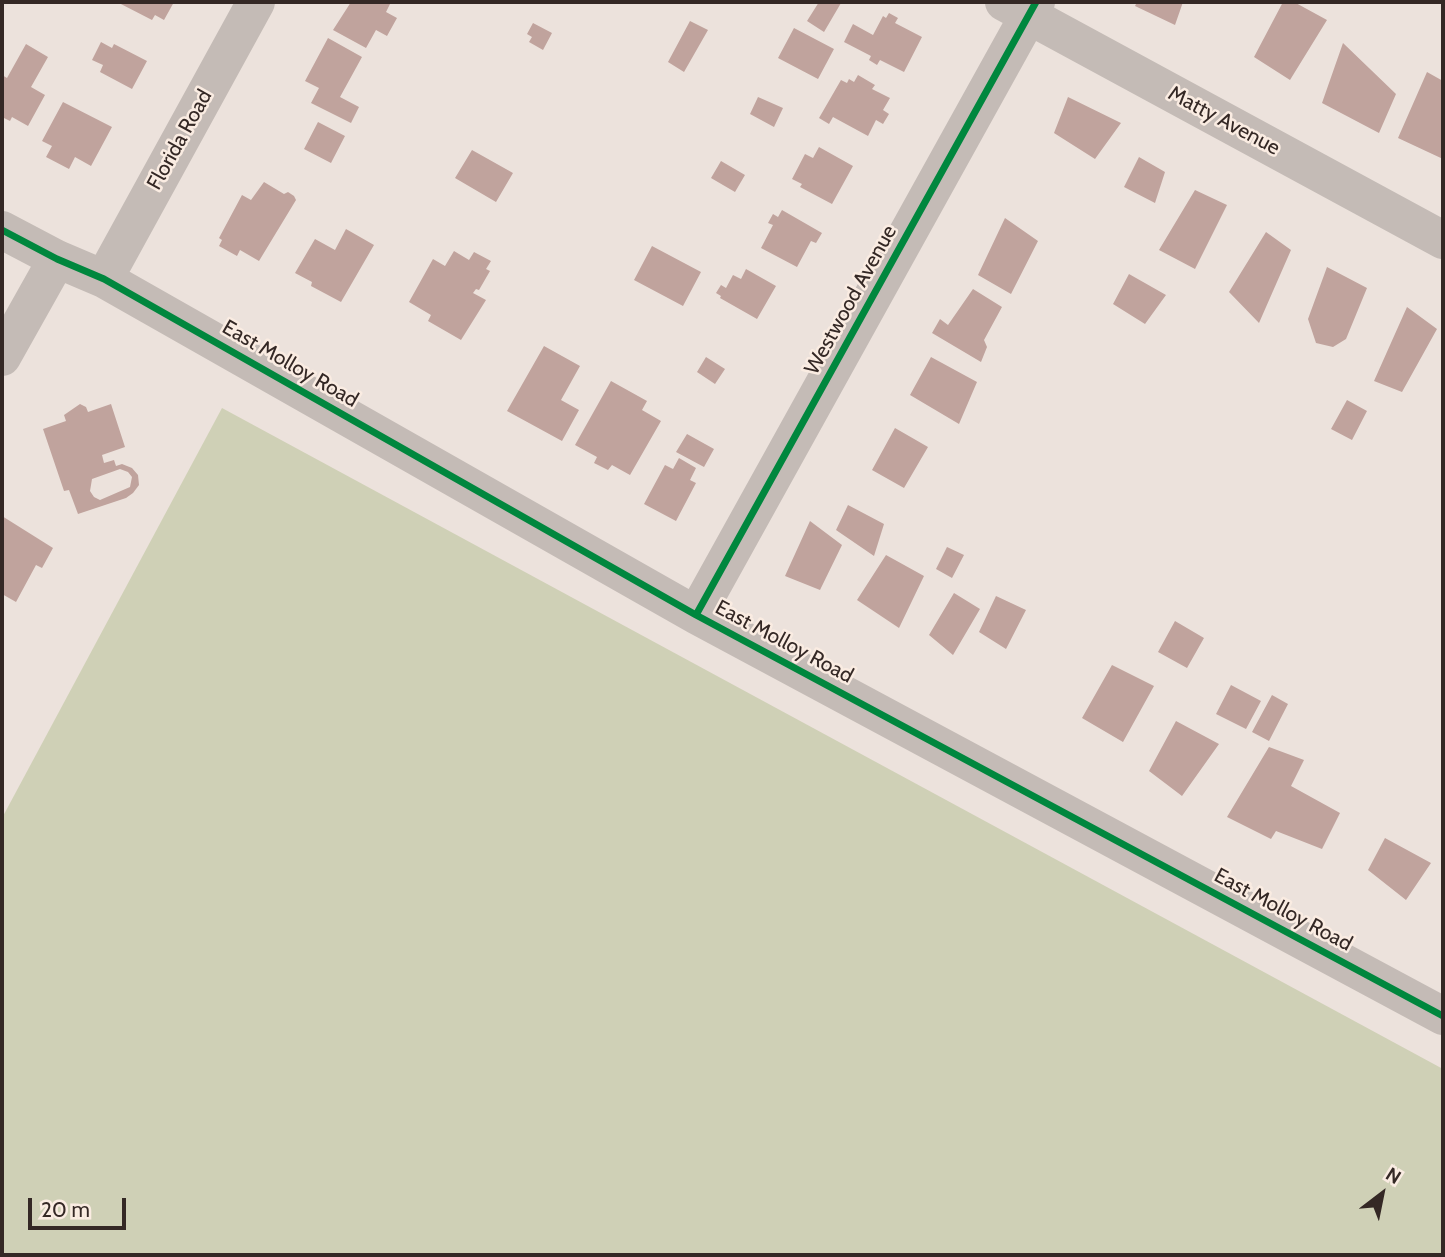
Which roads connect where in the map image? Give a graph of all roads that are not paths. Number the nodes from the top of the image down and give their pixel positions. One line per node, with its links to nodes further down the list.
1 (256, 2): 6 (street, Florida Road)
2 (1023, 6): 4 (street, Matty Avenue); 8 (street, Westwood Avenue)
3 (2, 230): 5 (street, East Molloy Road)
4 (1443, 240)
5 (57, 259): 6 (street, East Molloy Road); 7 (street)
6 (104, 279): 8 (street, East Molloy Road)
7 (2, 357)
8 (696, 615): 9 (street, East Molloy Road)
9 (1443, 1016)

